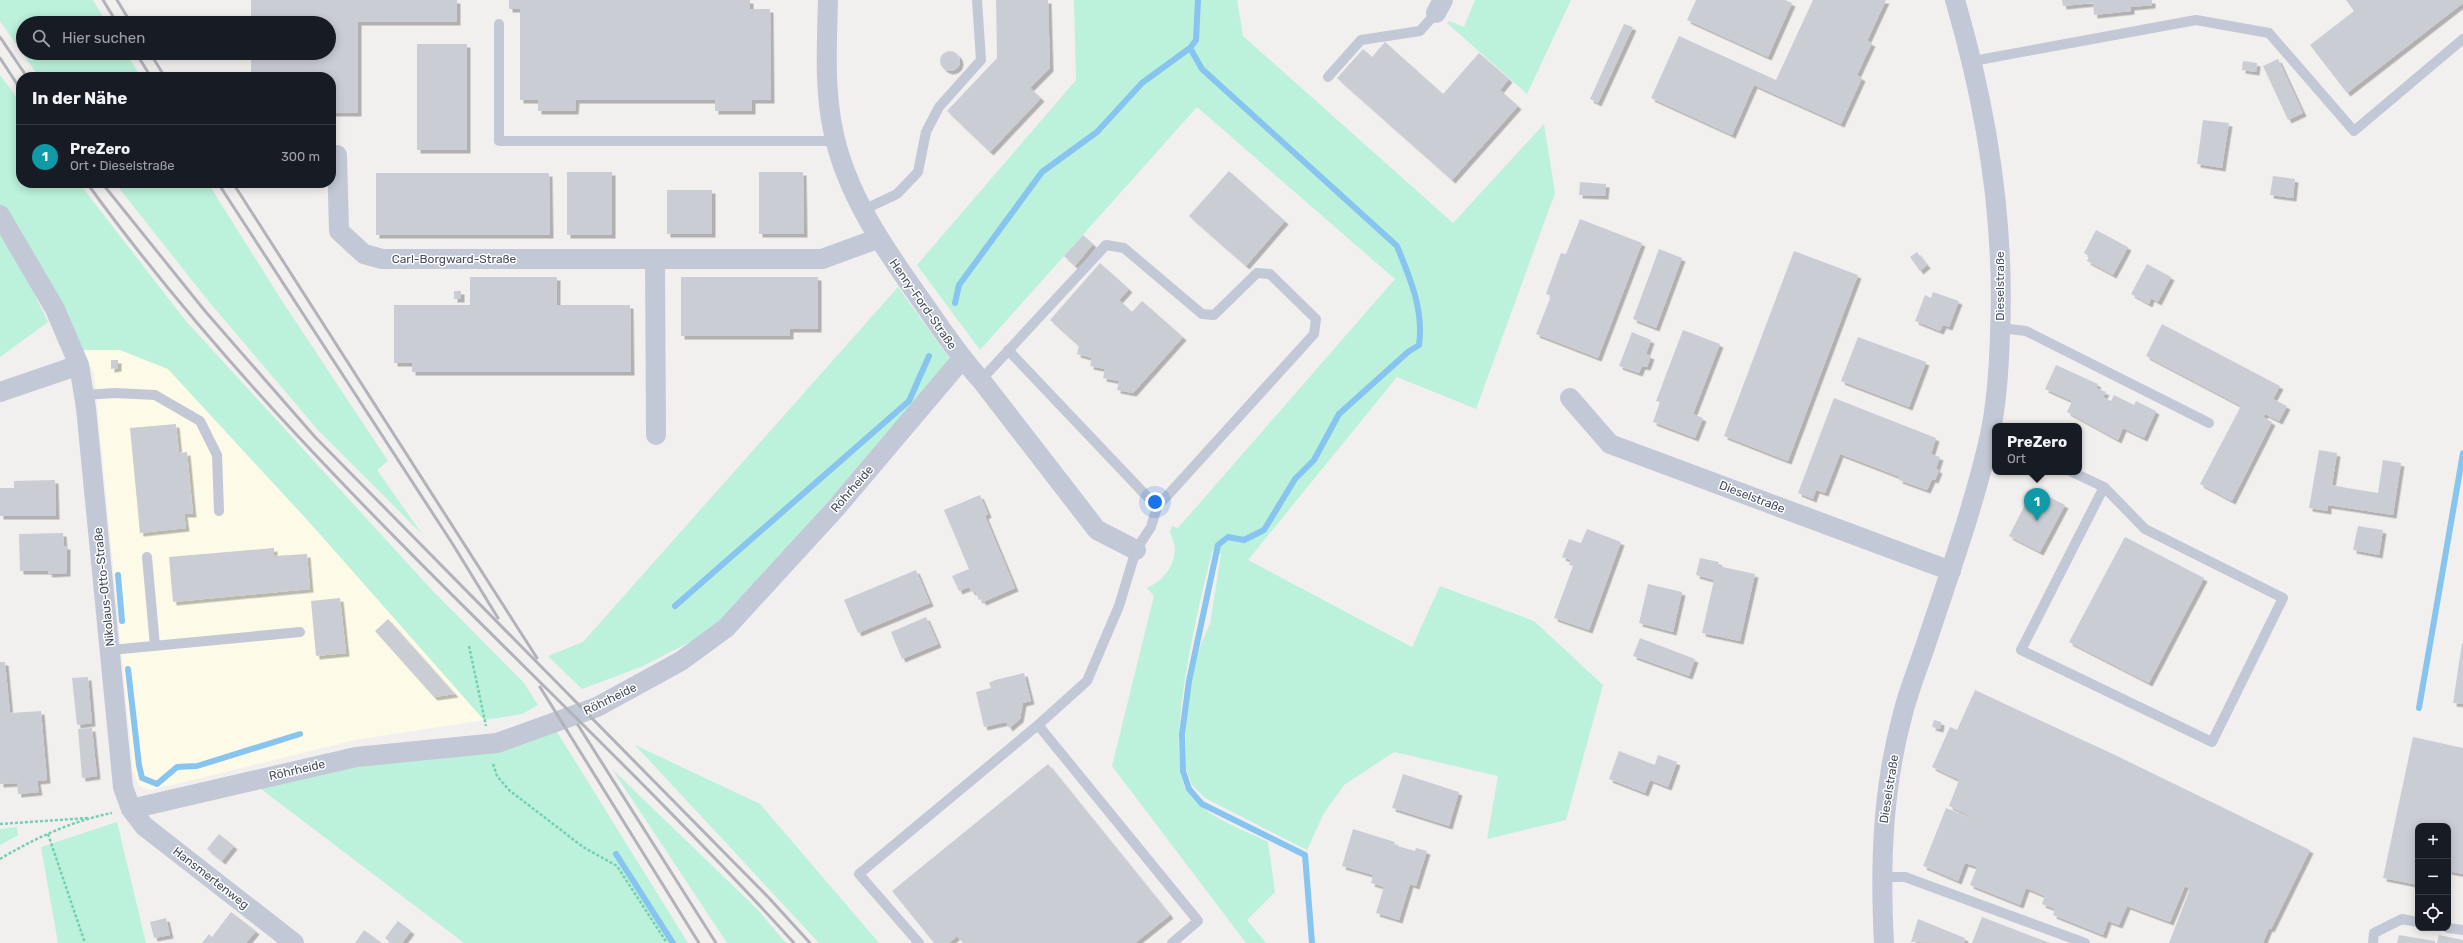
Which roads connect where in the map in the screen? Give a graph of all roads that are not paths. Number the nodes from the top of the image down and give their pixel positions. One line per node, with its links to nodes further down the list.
1 (828, 0): 9 (street, Henry-Ford-Straße)
2 (977, 0): 11 (lane)
3 (1955, 0): 7 (street, Dieselstraße)
4 (1440, 7): 8 (lane)
5 (499, 24): 9 (lane)
6 (2463, 39): 7 (lane)
7 (1973, 61): 15 (street, Dieselstraße)
8 (1328, 77)
9 (836, 141): 11 (street, Henry-Ford-Straße)
10 (337, 155): 14 (street, Carl-Borgward-Straße)
11 (863, 210): 13 (street, Henry-Ford-Straße)
12 (0, 215): 18 (street, Nikolaus-Otto-Straße)
13 (877, 239): 14 (street, Carl-Borgward-Straße); 17 (street, Henry-Ford-Straße)
14 (655, 260): 25 (street)
15 (2000, 328): 23 (street, Dieselstraße); 24 (lane)
16 (1008, 350): 19 (lane); 29 (lane); 29 (lane)
17 (962, 359): 19 (street, Henry-Ford-Straße); 38 (street, Röhrheide)
18 (79, 365): 20 (street); 21 (street, Nikolaus-Otto-Straße)
19 (981, 380): 31 (street, Henry-Ford-Straße)
20 (0, 392)
21 (84, 395): 30 (lane); 36 (street, Nikolaus-Otto-Straße)
22 (1570, 398): 33 (street, Dieselstraße)
23 (1994, 423)
24 (2209, 423)
25 (656, 435)
26 (1992, 437): 33 (street, Dieselstraße)
27 (2078, 475): 28 (lane)
28 (2104, 487): 28 (lane)
29 (1157, 507): 31 (lane)
30 (219, 511)
31 (1136, 550): 37 (lane)
32 (147, 557): 35 (lane)
33 (1951, 571): 39 (street, Dieselstraße)
34 (300, 632): 35 (lane)
35 (155, 646): 36 (lane)
36 (111, 650): 38 (street, Nikolaus-Otto-Straße)
37 (1038, 725): 44 (lane); 45 (lane)
38 (131, 809): 43 (street, Hansmertenweg)
39 (1881, 877): 46 (street, Dieselstraße); 47 (lane)
40 (2415, 921): 48 (lane)
41 (2451, 928): 42 (lane)
42 (2463, 930)
43 (294, 943)
44 (919, 943)
45 (1172, 943)
46 (1884, 943)
47 (2085, 943)
48 (2372, 943)

